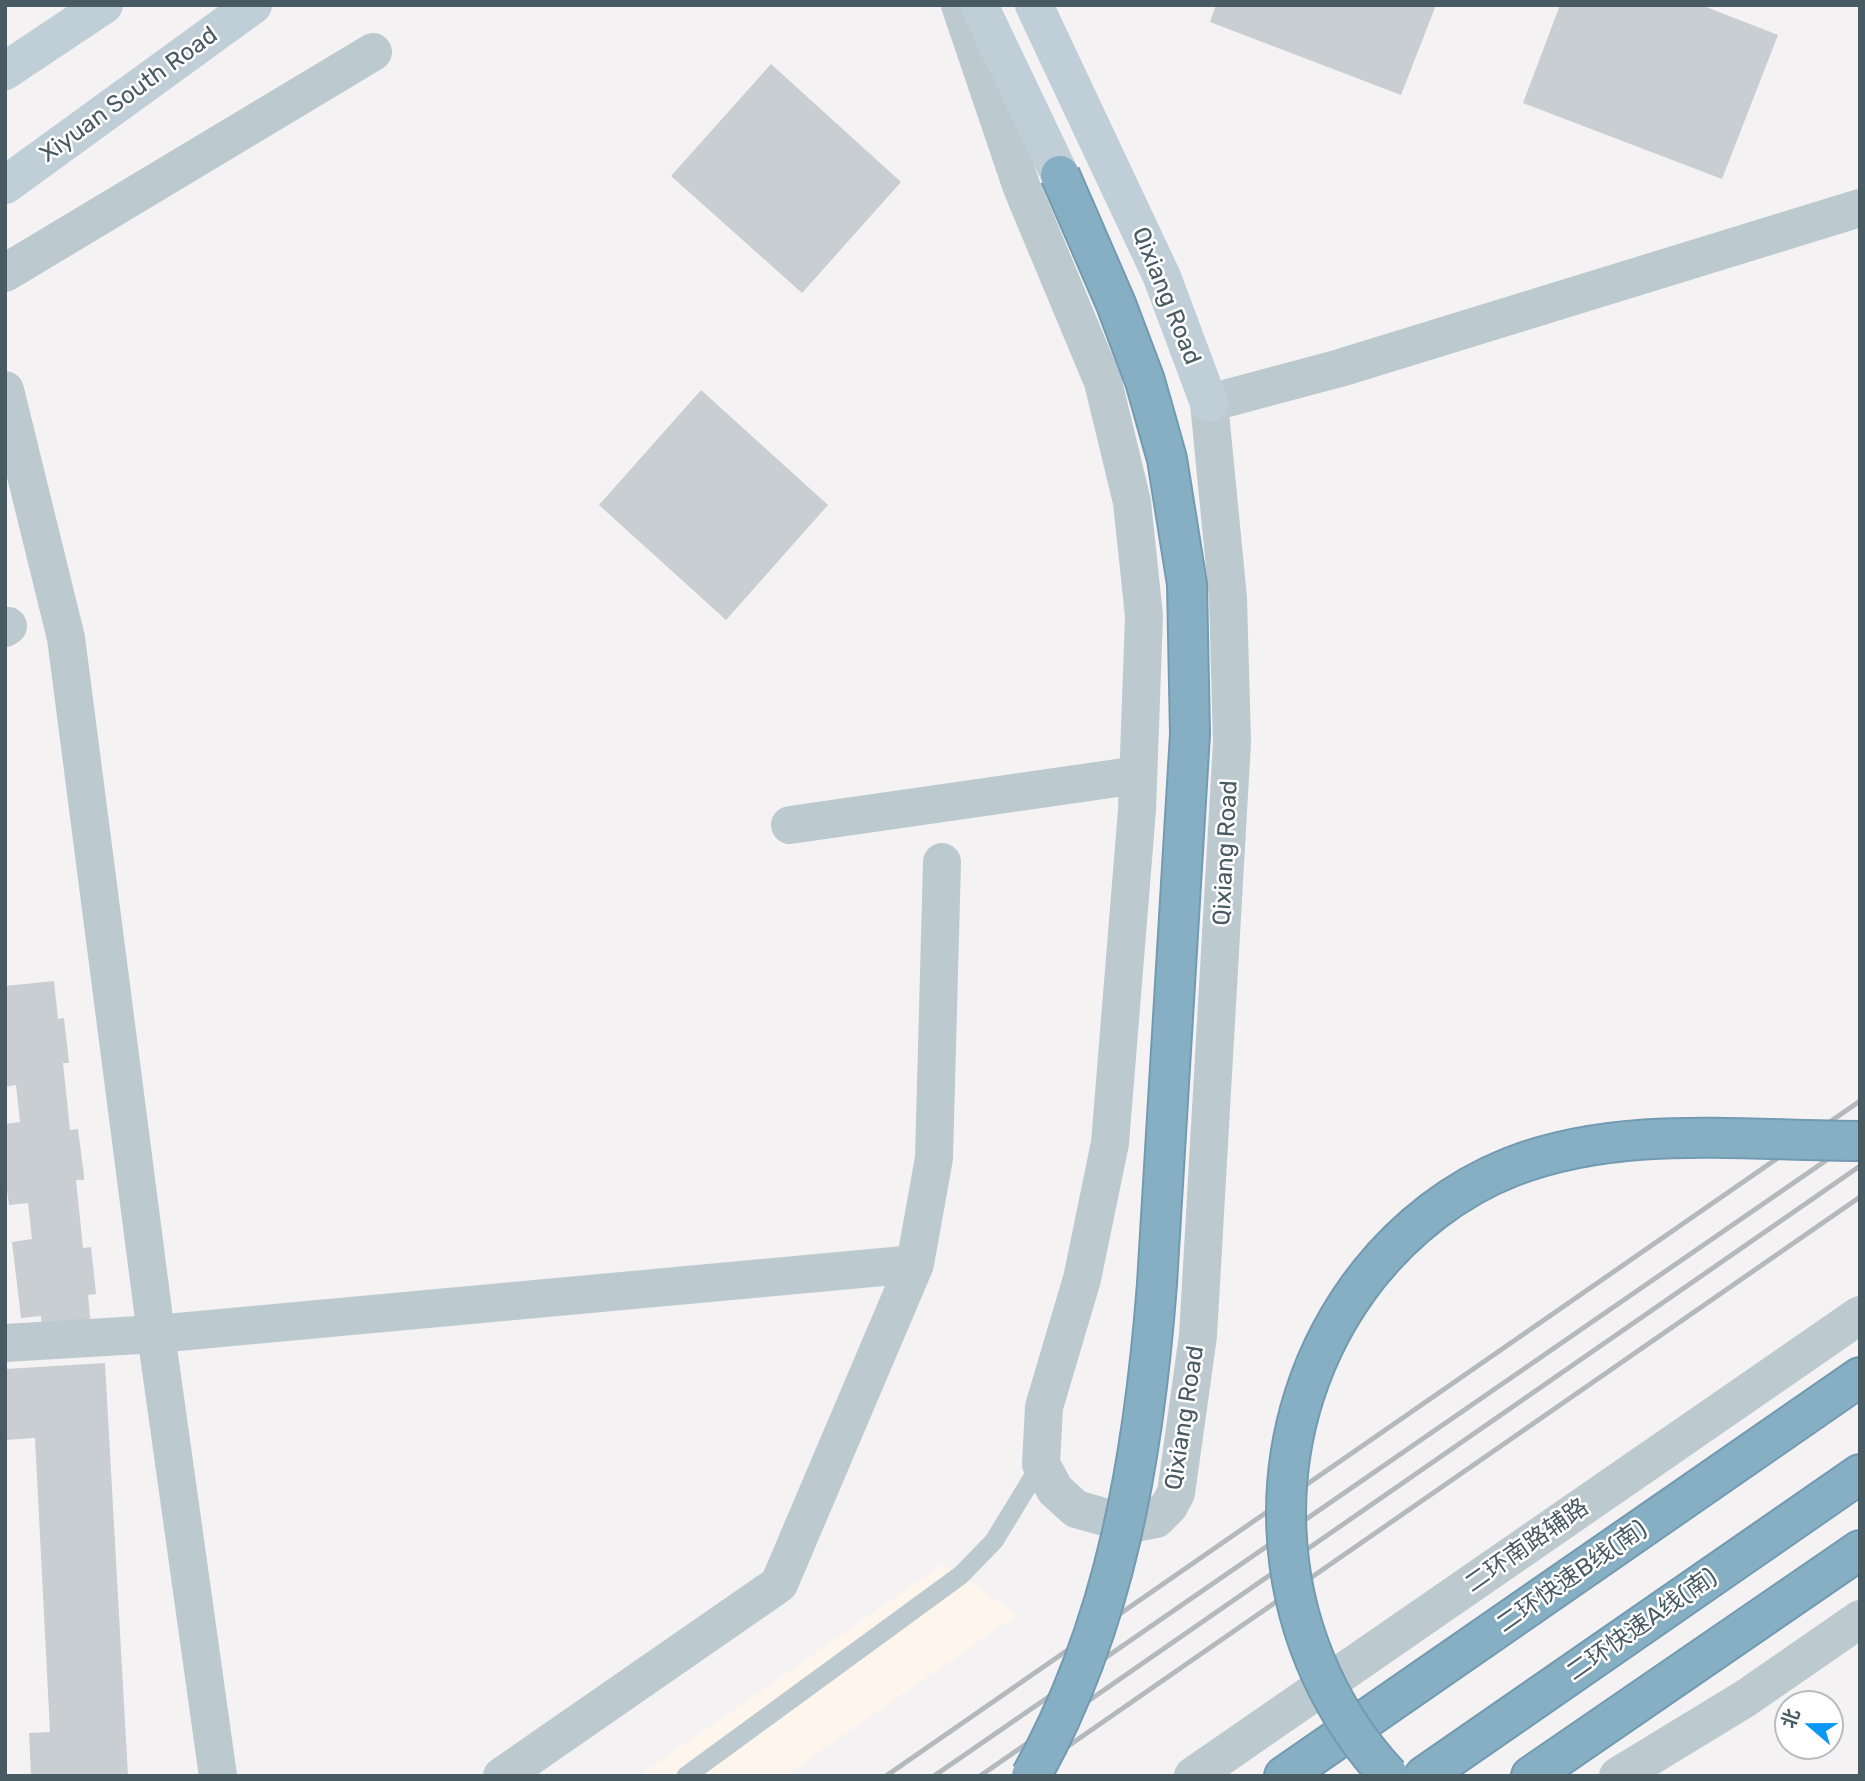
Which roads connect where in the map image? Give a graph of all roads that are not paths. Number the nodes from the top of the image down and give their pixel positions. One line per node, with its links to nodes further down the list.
1 (104, 5): 7 (street)
2 (253, 5): 9 (street, Xiyuan South Road)
3 (960, 5): 14 (street)
4 (979, 5): 8 (street)
5 (1034, 5): 13 (street, Qixiang Road)
6 (373, 52): 11 (street)
7 (5, 71)
8 (1060, 175): 30 (highway, bridge)
9 (5, 185)
10 (1860, 208): 13 (street)
11 (5, 273)
12 (5, 390): 20 (street)
13 (1209, 403): 23 (street, Qixiang Road)
14 (1138, 775): 15 (street); 23 (street)
15 (790, 825)
16 (942, 862): 18 (street)
17 (1860, 1141): 33 (highway, bridge)
18 (915, 1264): 20 (street); 28 (street)
19 (1860, 1315): 31 (street, 二环南路辅路)
20 (156, 1334): 21 (street); 27 (street)
21 (5, 1343)
22 (1860, 1377): 32 (highway, 二环快速B线(南))
23 (1041, 1464): 29 (lane)
24 (1860, 1474): 34 (highway, 二环快速A线(南))
25 (1860, 1550): 35 (highway)
26 (1860, 1619): 36 (street)
27 (218, 1776)
28 (502, 1776)
29 (686, 1776)
30 (1031, 1776)
31 (1193, 1776)
32 (1284, 1776)
33 (1389, 1776)
34 (1424, 1776)
35 (1531, 1776)
36 (1618, 1776)

